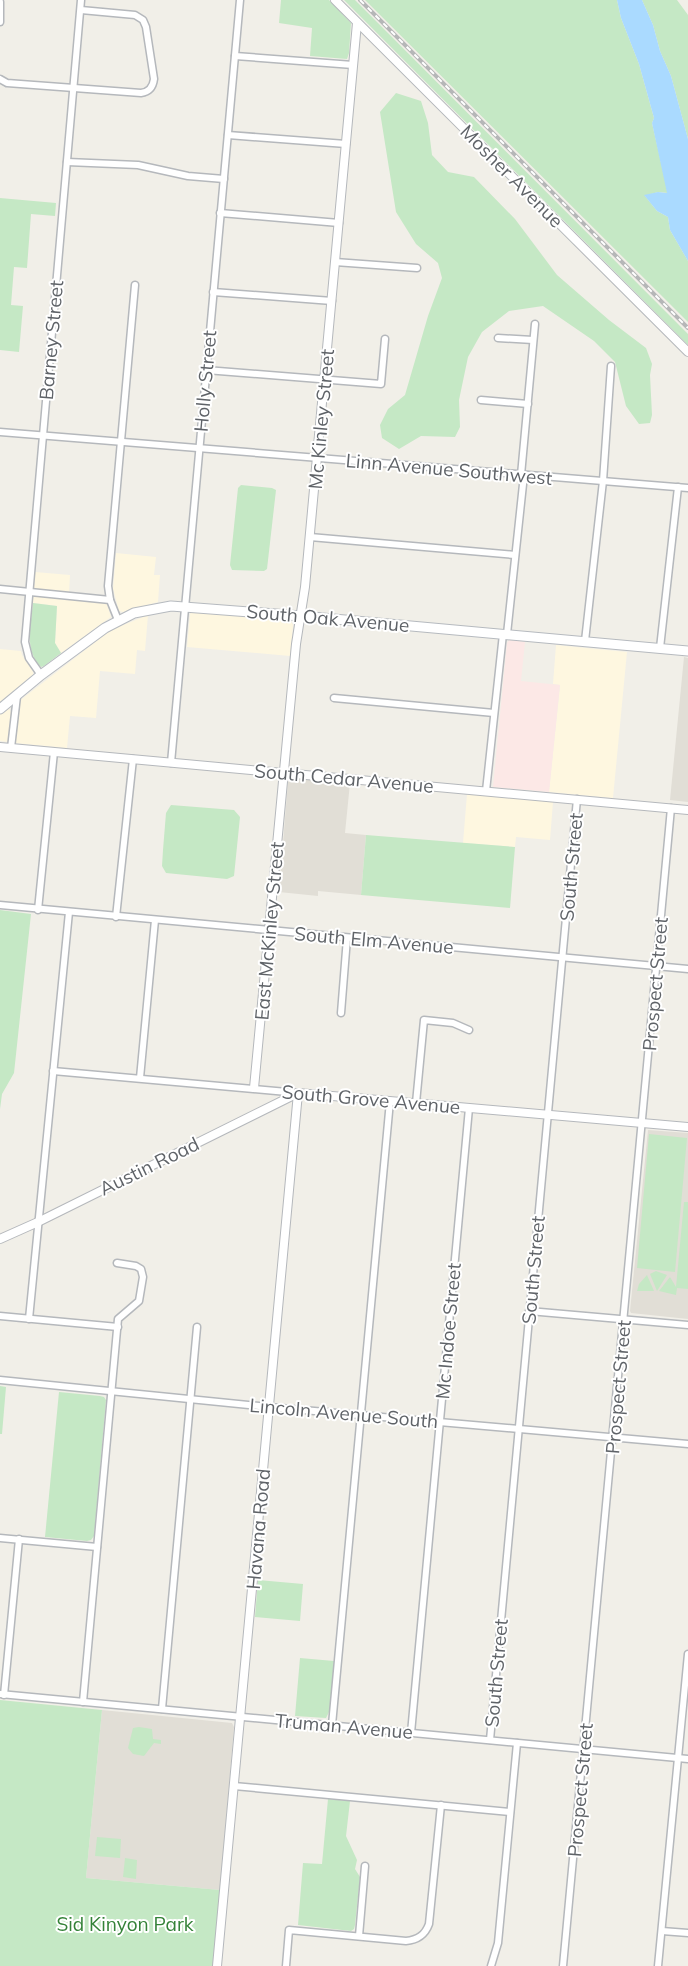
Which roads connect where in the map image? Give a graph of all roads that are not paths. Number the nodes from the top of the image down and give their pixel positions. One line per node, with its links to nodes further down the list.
1 (81, 0): 5 (street, Barney Street)
2 (240, 0): 8 (street, Holly Street)
3 (335, 0): 7 (street, Mosher Avenue)
4 (0, 2): 6 (street)
5 (80, 10): 11 (street, Barney Street); 11 (street)
6 (0, 22)
7 (357, 23): 9 (street, Mc Kinley Street); 27 (street, Mosher Avenue)
8 (235, 56): 9 (street); 12 (street, Holly Street)
9 (354, 65): 13 (street, Mc Kinley Street)
10 (0, 79): 11 (street)
11 (73, 88): 14 (street, Barney Street)
12 (228, 135): 13 (street); 15 (street, Holly Street)
13 (346, 144): 17 (street, Mc Kinley Street)
14 (67, 162): 15 (street); 34 (street, Barney Street)
15 (224, 179): 16 (street, Holly Street)
16 (220, 213): 17 (street); 21 (street, Holly Street)
17 (339, 222): 18 (street, Mc Kinley Street)
18 (335, 262): 19 (street); 22 (street, Mc Kinley Street)
19 (416, 268)
20 (135, 285): 35 (street)
21 (213, 292): 22 (street); 29 (street, Holly Street)
22 (332, 301): 30 (street, Mc Kinley Street)
23 (536, 324): 26 (street)
24 (498, 338): 26 (street)
25 (385, 339): 30 (street)
26 (533, 340): 32 (street)
27 (688, 352)
28 (611, 366): 39 (street)
29 (206, 370): 30 (street); 36 (street, Holly Street)
30 (324, 380): 37 (street, Mc Kinley Street)
31 (482, 400): 32 (street)
32 (528, 404): 38 (street)
33 (0, 432): 34 (street, Linn Avenue Southwest)
34 (43, 435): 35 (street, Linn Avenue Southwest); 45 (street, Barney Street)
35 (121, 442): 36 (street, Linn Avenue Southwest); 46 (street)
36 (199, 448): 37 (street, Linn Avenue Southwest); 47 (street, Holly Street)
37 (317, 458): 38 (street, Linn Avenue Southwest); 42 (street, Mc Kinley Street)
38 (523, 475): 39 (street, Linn Avenue Southwest); 43 (street)
39 (603, 481): 40 (street, Linn Avenue Southwest); 51 (street)
40 (678, 487): 41 (street, Linn Avenue Southwest); 52 (street)
41 (688, 488)
42 (310, 537): 43 (street); 48 (street, Mc Kinley Street)
43 (515, 555): 50 (street)
44 (0, 589): 45 (street)
45 (29, 592): 46 (street); 54 (street, Barney Street)
46 (110, 600): 49 (street)
47 (185, 606): 48 (main road, South Oak Avenue); 49 (main road, South Oak Avenue); 63 (street, Holly Street)
48 (301, 616): 50 (main road, South Oak Avenue); 64 (street, Mc Kinley Street)
49 (118, 620): 54 (main road, South Oak Avenue)
50 (505, 634): 51 (main road, South Oak Avenue); 58 (street)
51 (586, 641): 52 (main road, South Oak Avenue)
52 (660, 648): 53 (main road, South Oak Avenue)
53 (688, 651)
54 (41, 675): 55 (main road, South Oak Avenue)
55 (16, 696): 57 (main road, South Oak Avenue); 60 (street)
56 (334, 698): 58 (street)
57 (0, 709)
58 (494, 713): 65 (street)
59 (0, 747): 60 (street, South Cedar Avenue)
60 (11, 748): 61 (street, South Cedar Avenue)
61 (54, 752): 62 (street, South Cedar Avenue); 70 (street)
62 (133, 759): 63 (street, South Cedar Avenue); 72 (street)
63 (171, 762): 64 (street, South Cedar Avenue)
64 (284, 773): 65 (street, South Cedar Avenue); 74 (street, East McKinley Street)
65 (486, 791): 66 (street, South Cedar Avenue)
66 (577, 800): 67 (street, South Cedar Avenue); 76 (street, South Street)
67 (671, 808): 68 (street, South Cedar Avenue); 77 (street, Prospect Street)
68 (688, 810)
69 (0, 905): 70 (street, South Elm Avenue)
70 (38, 910): 71 (street, South Elm Avenue)
71 (69, 912): 72 (street, South Elm Avenue); 81 (street)
72 (116, 917): 73 (street, South Elm Avenue)
73 (155, 920): 74 (street, South Elm Avenue); 82 (street)
74 (269, 931): 75 (street, South Elm Avenue); 83 (street, East McKinley Street)
75 (348, 938): 76 (street, South Elm Avenue); 79 (street)
76 (562, 957): 77 (street, South Elm Avenue); 88 (street, South Street)
77 (657, 966): 78 (street, South Elm Avenue); 89 (street, Prospect Street)
78 (688, 969)
79 (340, 1013)
80 (469, 1030): 86 (street)
81 (53, 1071): 82 (street, South Grove Avenue); 91 (street)
82 (140, 1078): 83 (street, South Grove Avenue)
83 (254, 1088): 84 (street, South Grove Avenue)
84 (298, 1093): 85 (street, South Grove Avenue); 91 (street, Austin Road); 104 (street, Havana Road)
85 (390, 1101): 86 (street, South Grove Avenue); 105 (street)
86 (416, 1103): 87 (street, South Grove Avenue)
87 (469, 1108): 88 (street, South Grove Avenue); 106 (street, Mc Indoe Street)
88 (548, 1116): 89 (street, South Grove Avenue); 94 (street, South Street)
89 (642, 1123): 90 (street, South Grove Avenue); 97 (street, Prospect Street)
90 (688, 1127)
91 (38, 1222): 92 (street, Austin Road); 96 (street)
92 (0, 1239)
93 (116, 1264): 99 (street)
94 (529, 1311): 97 (street); 107 (street, South Street)
95 (0, 1316): 96 (street)
96 (29, 1319): 99 (street)
97 (624, 1320): 98 (street); 108 (street, Prospect Street)
98 (688, 1325)
99 (118, 1327): 102 (street)
100 (197, 1327): 103 (street)
101 (0, 1380): 102 (street, Lincoln Avenue South)
102 (112, 1391): 103 (street, Lincoln Avenue South); 112 (street)
103 (190, 1399): 104 (street, Lincoln Avenue South); 116 (street)
104 (269, 1407): 105 (street, Lincoln Avenue South); 117 (street, Havana Road)
105 (361, 1415): 106 (street, Lincoln Avenue South); 118 (street)
106 (440, 1422): 107 (street, Lincoln Avenue South); 119 (street, Mc Indoe Street)
107 (518, 1429): 108 (street, Lincoln Avenue South); 120 (street, South Street)
108 (613, 1438): 109 (street, Lincoln Avenue South); 122 (street, Prospect Street)
109 (688, 1444)
110 (0, 1538): 111 (street)
111 (19, 1539): 112 (street); 114 (street)
112 (97, 1547): 115 (street)
113 (688, 1654): 123 (street)
114 (2, 1695): 115 (street, Truman Avenue)
115 (83, 1702): 116 (street, Truman Avenue)
116 (162, 1709): 117 (street, Truman Avenue)
117 (240, 1716): 118 (street, Truman Avenue); 125 (street, Havana Road)
118 (332, 1725): 119 (street, Truman Avenue)
119 (411, 1733): 120 (street, Truman Avenue)
120 (490, 1740): 121 (street, Truman Avenue)
121 (517, 1743): 122 (street, Truman Avenue); 127 (street, South Street)
122 (584, 1749): 123 (street, Truman Avenue); 135 (street, Prospect Street)
123 (678, 1758): 124 (street, Truman Avenue); 129 (street)
124 (688, 1759)
125 (234, 1786): 126 (street); 132 (street, Havana Road)
126 (441, 1806): 127 (street); 131 (street)
127 (510, 1812): 134 (street, South Street)
128 (365, 1866): 131 (street)
129 (662, 1931): 130 (street); 136 (street)
130 (688, 1933)
131 (358, 1936): 133 (street)
132 (217, 1966)
133 (286, 1966)
134 (491, 1966)
135 (563, 1966)
136 (658, 1966)

